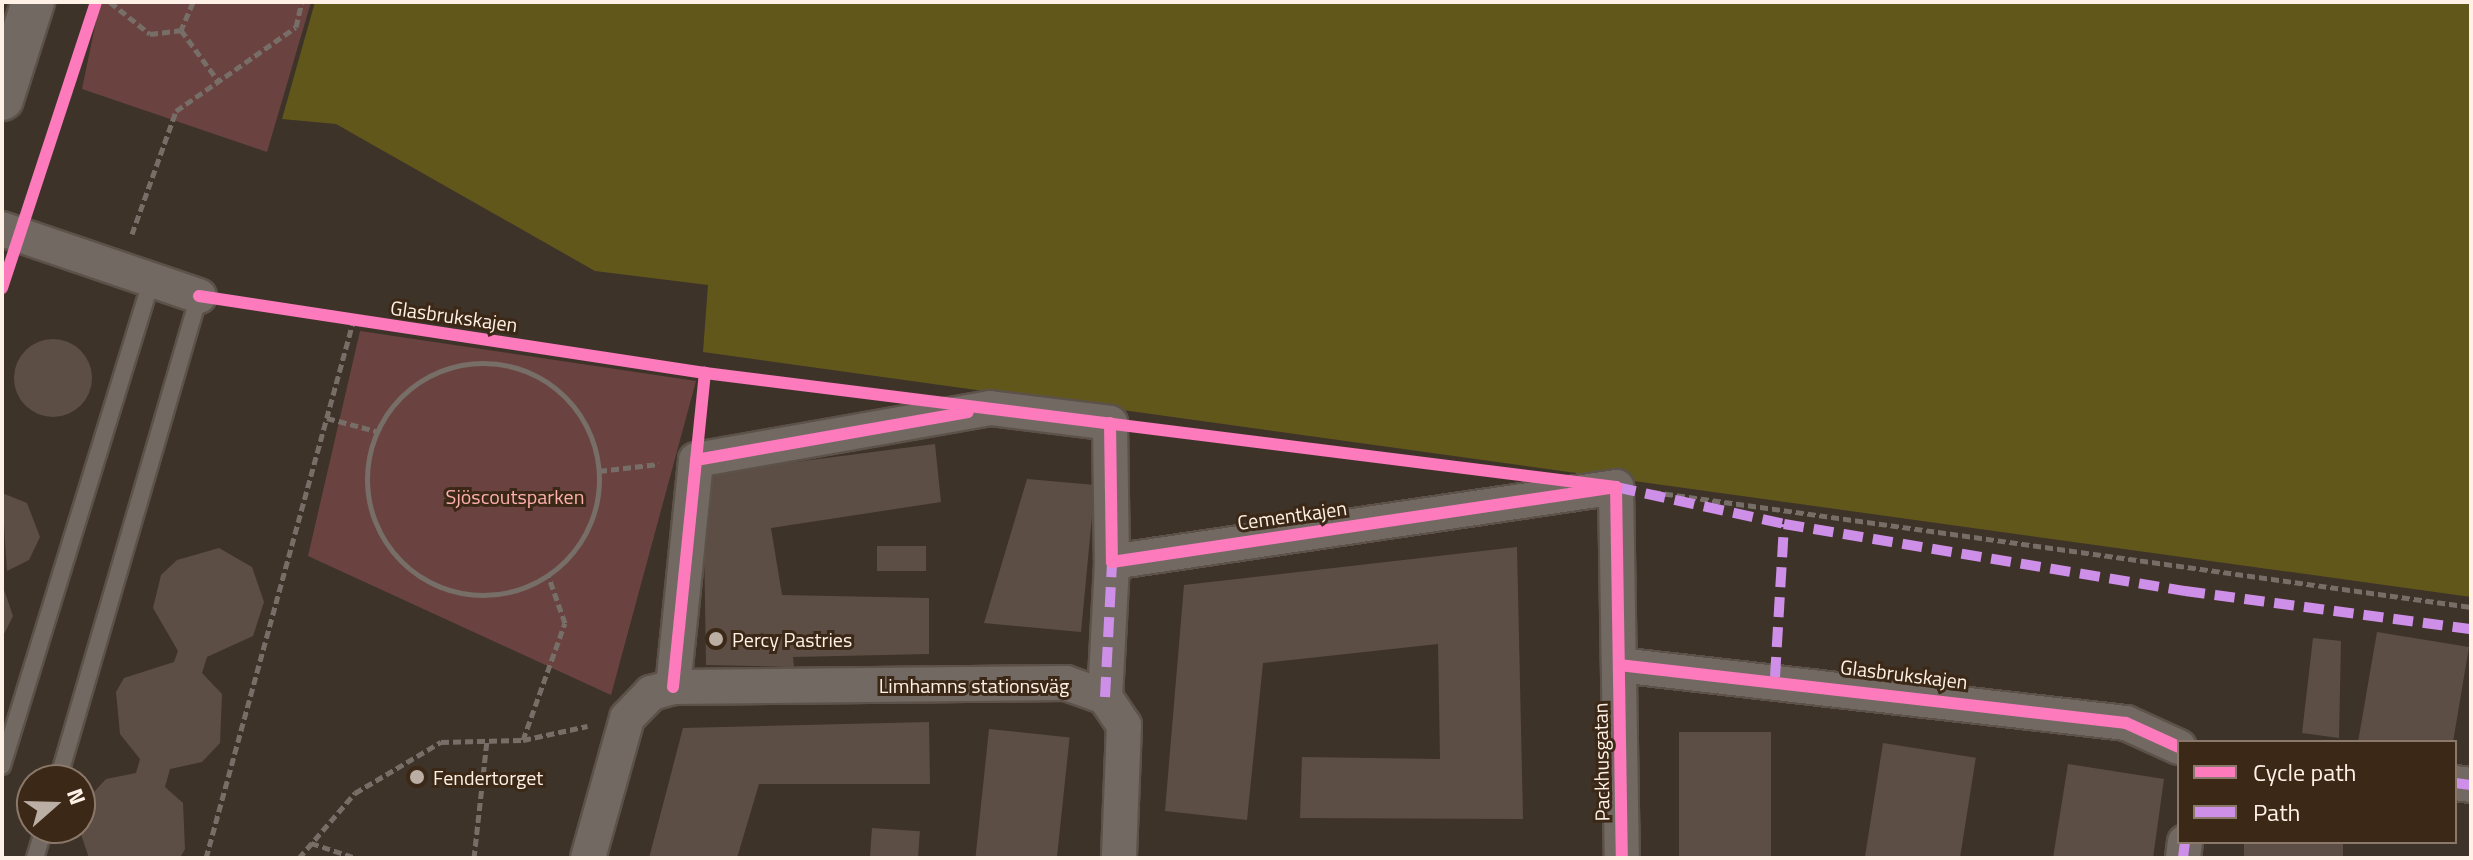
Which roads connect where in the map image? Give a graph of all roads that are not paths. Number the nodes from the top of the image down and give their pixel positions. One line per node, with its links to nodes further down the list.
1 (33, 2): 2 (street)
2 (2, 99)
3 (2, 229): 4 (street)
4 (135, 277): 5 (street); 12 (lane)
5 (199, 296): 11 (lane)
6 (1112, 562): 7 (street, Cementkajen); 8 (street); 9 (street)
7 (1619, 665): 10 (street, Glasbrukskajen); 15 (street, Packhusgatan)
8 (673, 687): 9 (street, Limhamns stationsväg); 13 (street)
9 (1105, 697): 14 (street)
10 (2177, 746)
11 (63, 764)
12 (2, 766)
13 (588, 858)
14 (1119, 858)
15 (1622, 858)

